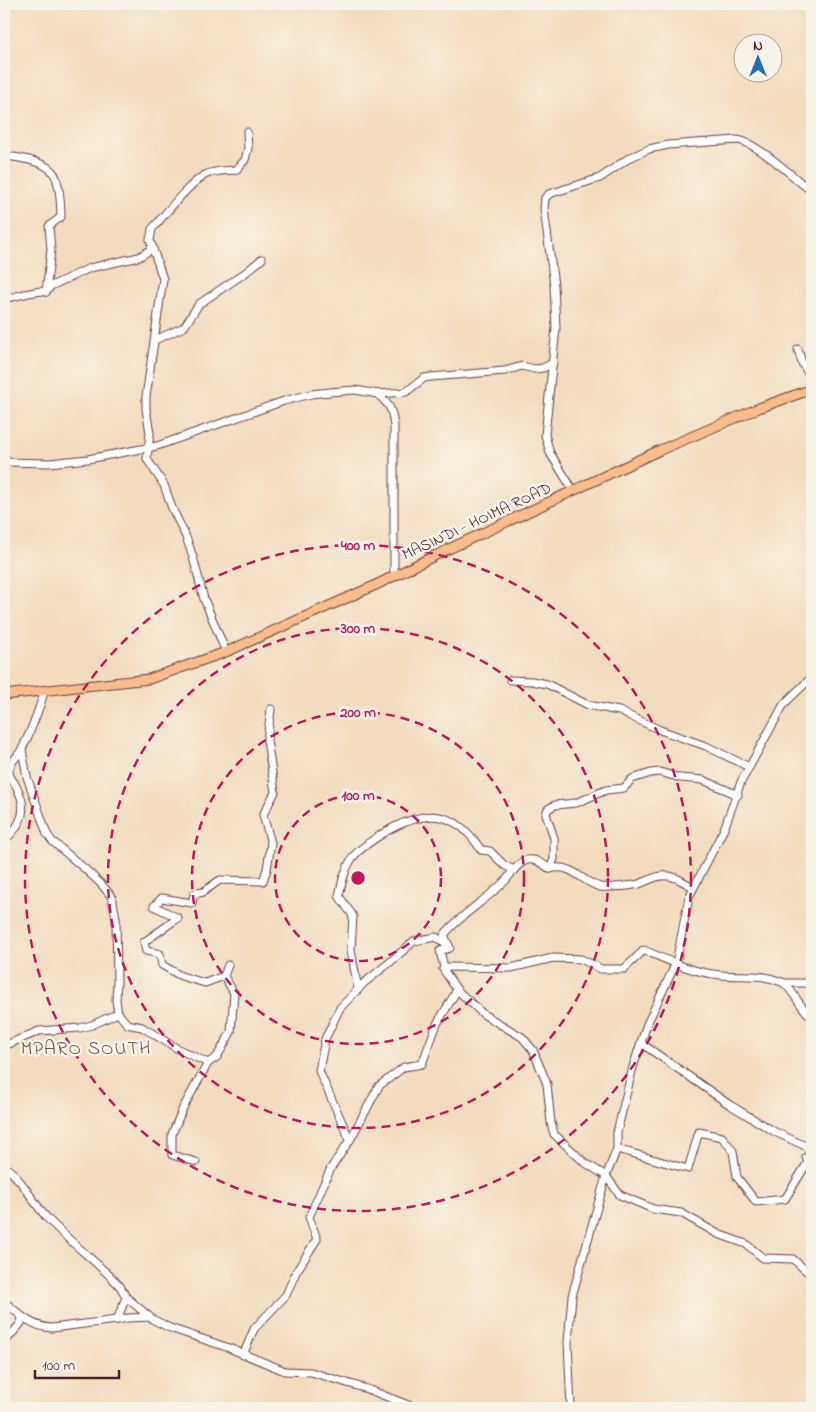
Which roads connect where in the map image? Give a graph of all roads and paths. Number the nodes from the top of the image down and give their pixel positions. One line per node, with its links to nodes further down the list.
1 (246, 132): 4 (street)
2 (4, 156): 6 (street)
3 (812, 192): 10 (street)
4 (153, 248): 6 (street); 8 (street)
5 (262, 258): 8 (street)
6 (46, 292): 7 (street)
7 (4, 298)
8 (155, 340): 14 (street)
9 (798, 349): 11 (street)
10 (553, 363): 13 (street); 16 (street)
11 (812, 380)
12 (812, 389): 16 (main road, MASINDI - HOIMA ROAD)
13 (378, 394): 14 (street); 17 (street)
14 (148, 448): 15 (street); 18 (street)
15 (4, 462)
16 (573, 490): 17 (main road, MASINDI - HOIMA ROAD)
17 (394, 576): 18 (main road, MASINDI - HOIMA ROAD)
18 (226, 652): 21 (main road, MASINDI - HOIMA ROAD)
19 (812, 677): 25 (street)
20 (510, 680): 25 (street)
21 (45, 690): 22 (main road, MASINDI - HOIMA ROAD); 24 (street)
22 (4, 695)
23 (271, 709): 35 (street)
24 (22, 750): 27 (street); 40 (street)
25 (749, 767): 26 (street)
26 (738, 796): 28 (street); 30 (street)
27 (4, 843)
28 (550, 869): 29 (street); 30 (street)
29 (514, 870): 31 (street); 38 (street)
30 (693, 887): 32 (street)
31 (450, 948): 34 (street); 38 (street)
32 (676, 964): 34 (street); 36 (street); 42 (street)
33 (228, 965): 35 (street)
34 (444, 967): 39 (street)
35 (224, 976): 44 (street)
36 (785, 983): 37 (street); 41 (street)
37 (812, 983)
38 (358, 990): 45 (street)
39 (457, 990): 45 (street); 51 (street)
40 (118, 1013): 43 (street); 44 (street)
41 (812, 1017)
42 (641, 1043): 46 (street); 47 (street)
43 (4, 1046)
44 (208, 1063): 49 (street)
45 (350, 1140): 59 (street)
46 (617, 1149): 48 (street); 51 (street)
47 (812, 1149)
48 (812, 1155)
49 (196, 1162)
50 (4, 1166): 53 (street)
51 (606, 1176): 52 (street); 62 (street)
52 (812, 1276)
53 (126, 1296): 55 (street); 57 (street)
54 (4, 1301): 56 (street)
55 (150, 1317): 57 (street); 59 (street)
56 (22, 1318): 57 (street); 58 (street)
57 (117, 1320)
58 (4, 1343)
59 (243, 1355): 60 (street)
60 (398, 1405): 61 (street)
61 (416, 1408)
62 (572, 1408)

